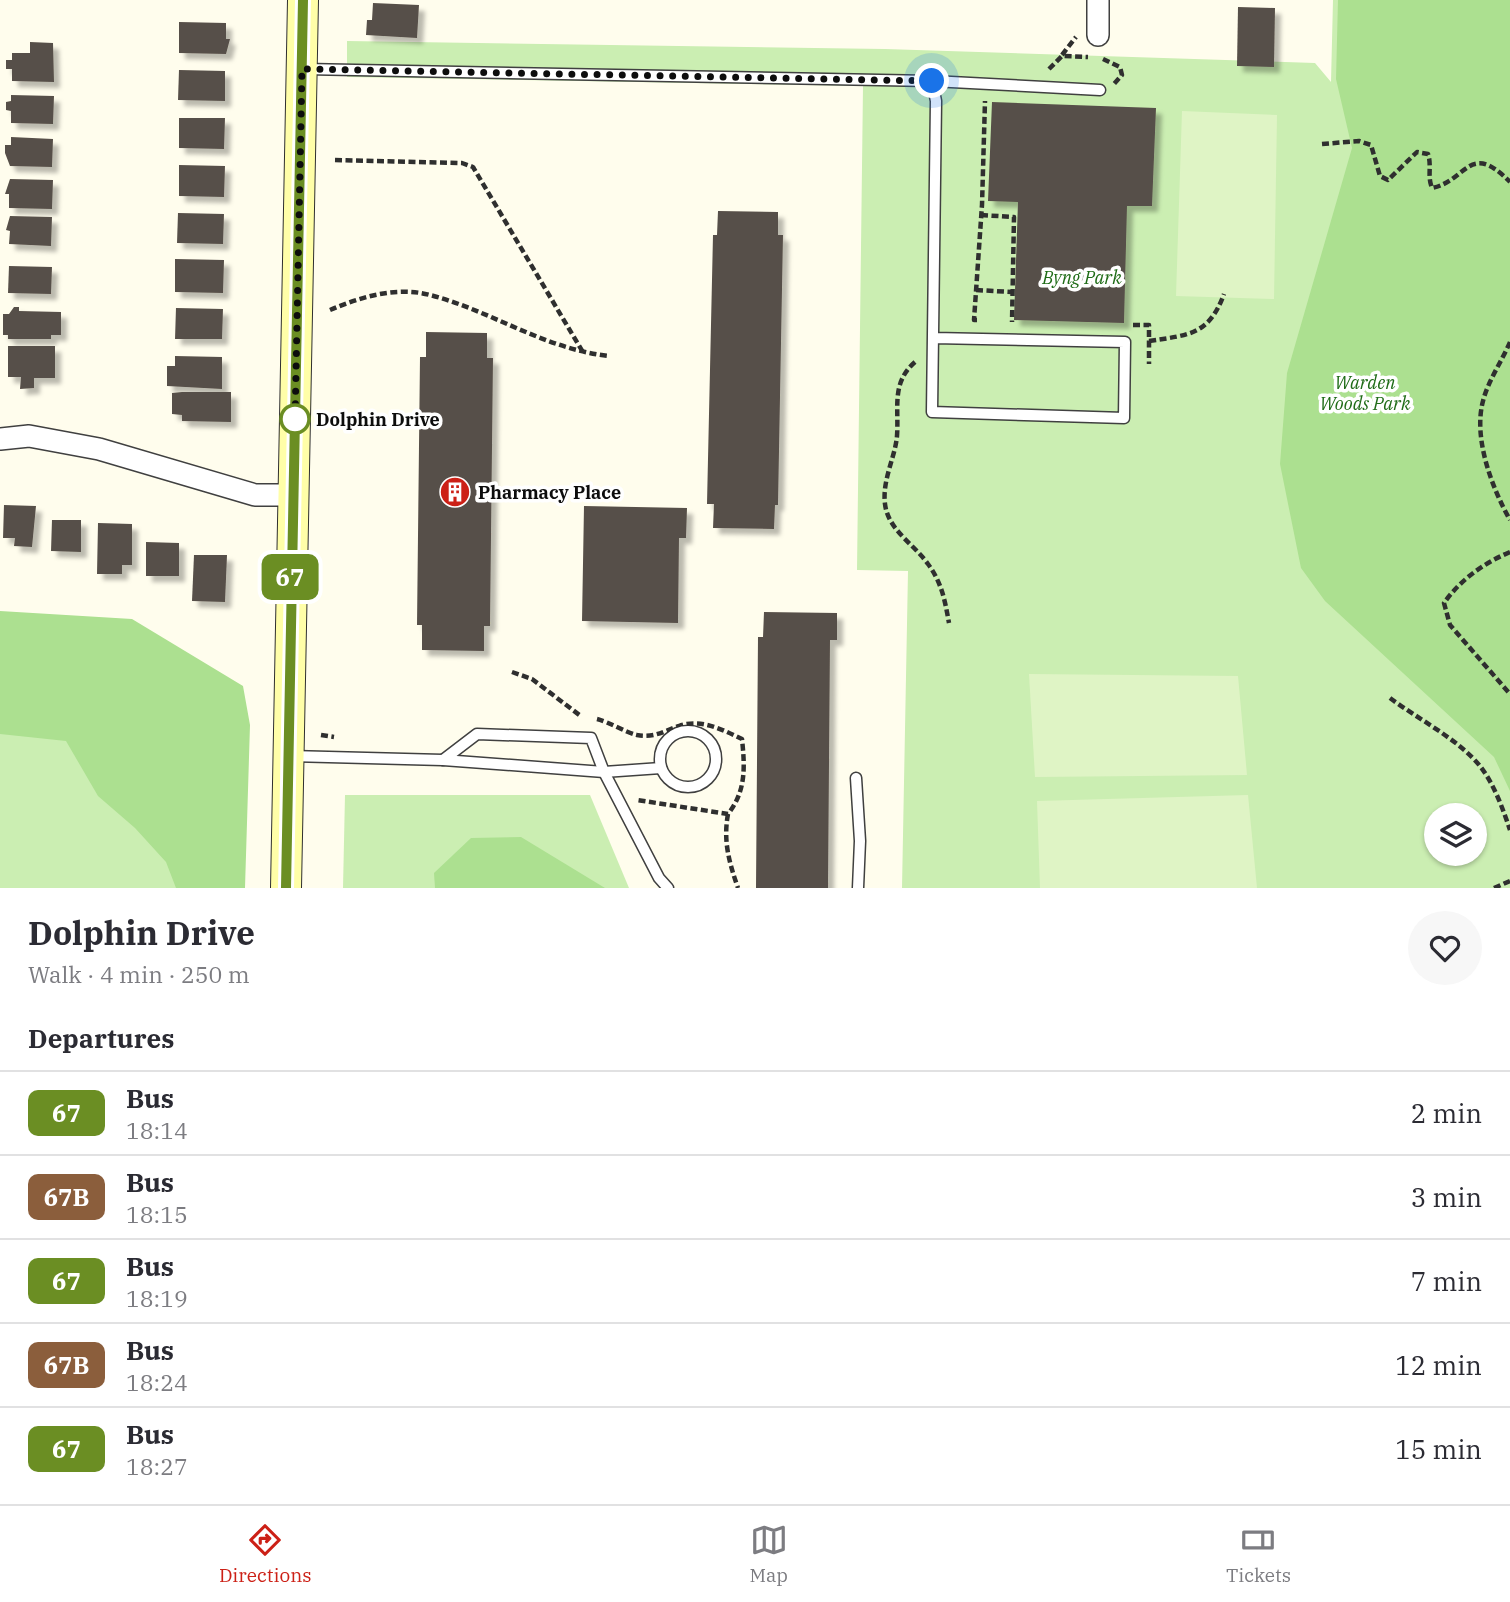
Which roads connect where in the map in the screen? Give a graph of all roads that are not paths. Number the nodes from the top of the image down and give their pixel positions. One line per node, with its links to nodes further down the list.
1 (303, 0): 4 (street)
2 (1098, 0): 3 (street)
3 (1098, 35)
4 (302, 69): 5 (lane); 9 (street)
5 (932, 81): 6 (lane); 7 (lane)
6 (1100, 90)
7 (934, 338): 7 (lane)
8 (0, 439): 9 (street)
9 (295, 495): 10 (street)
10 (287, 756): 11 (lane); 15 (street)
11 (443, 760): 13 (lane); 13 (lane)
12 (661, 768): 12 (lane); 13 (lane)
13 (604, 772): 16 (lane)
14 (856, 778): 17 (lane)
15 (286, 888)
16 (668, 888)
17 (858, 888)

